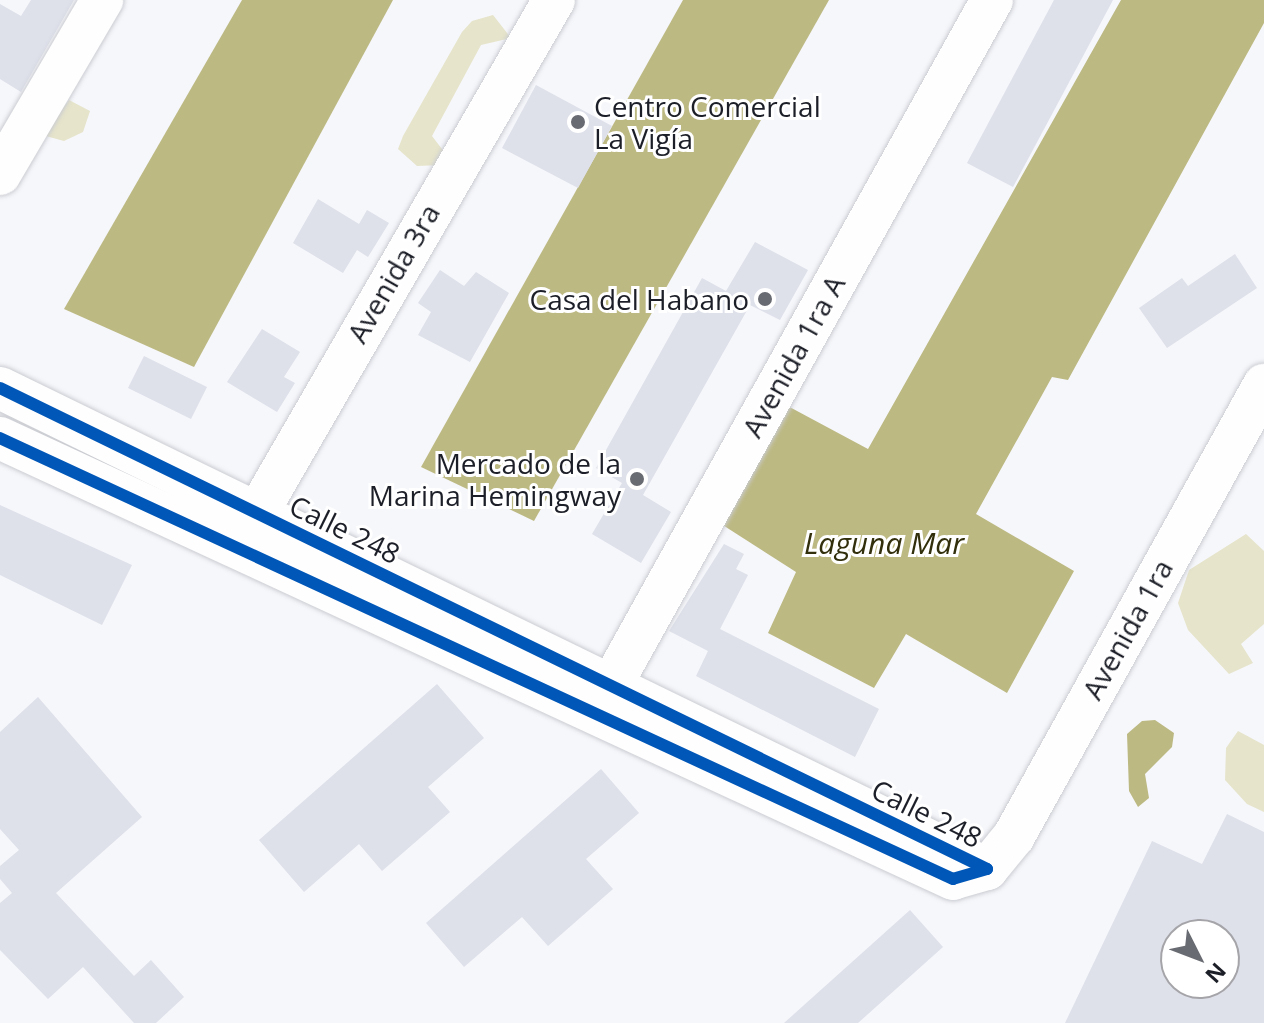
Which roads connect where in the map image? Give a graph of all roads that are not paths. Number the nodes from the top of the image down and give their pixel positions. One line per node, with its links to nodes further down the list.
1 (102, 0): 4 (street)
2 (554, 0): 8 (street, Avenida 3ra)
3 (992, 0): 9 (street, Avenida 1ra A)
4 (0, 174)
5 (1264, 385): 10 (street, Avenida 1ra)
6 (0, 388): 8 (street, Calle 248)
7 (0, 438): 8 (street, Calle 248)
8 (247, 530): 9 (street, Calle 248)
9 (603, 699): 10 (street, Calle 248)
10 (987, 869)

